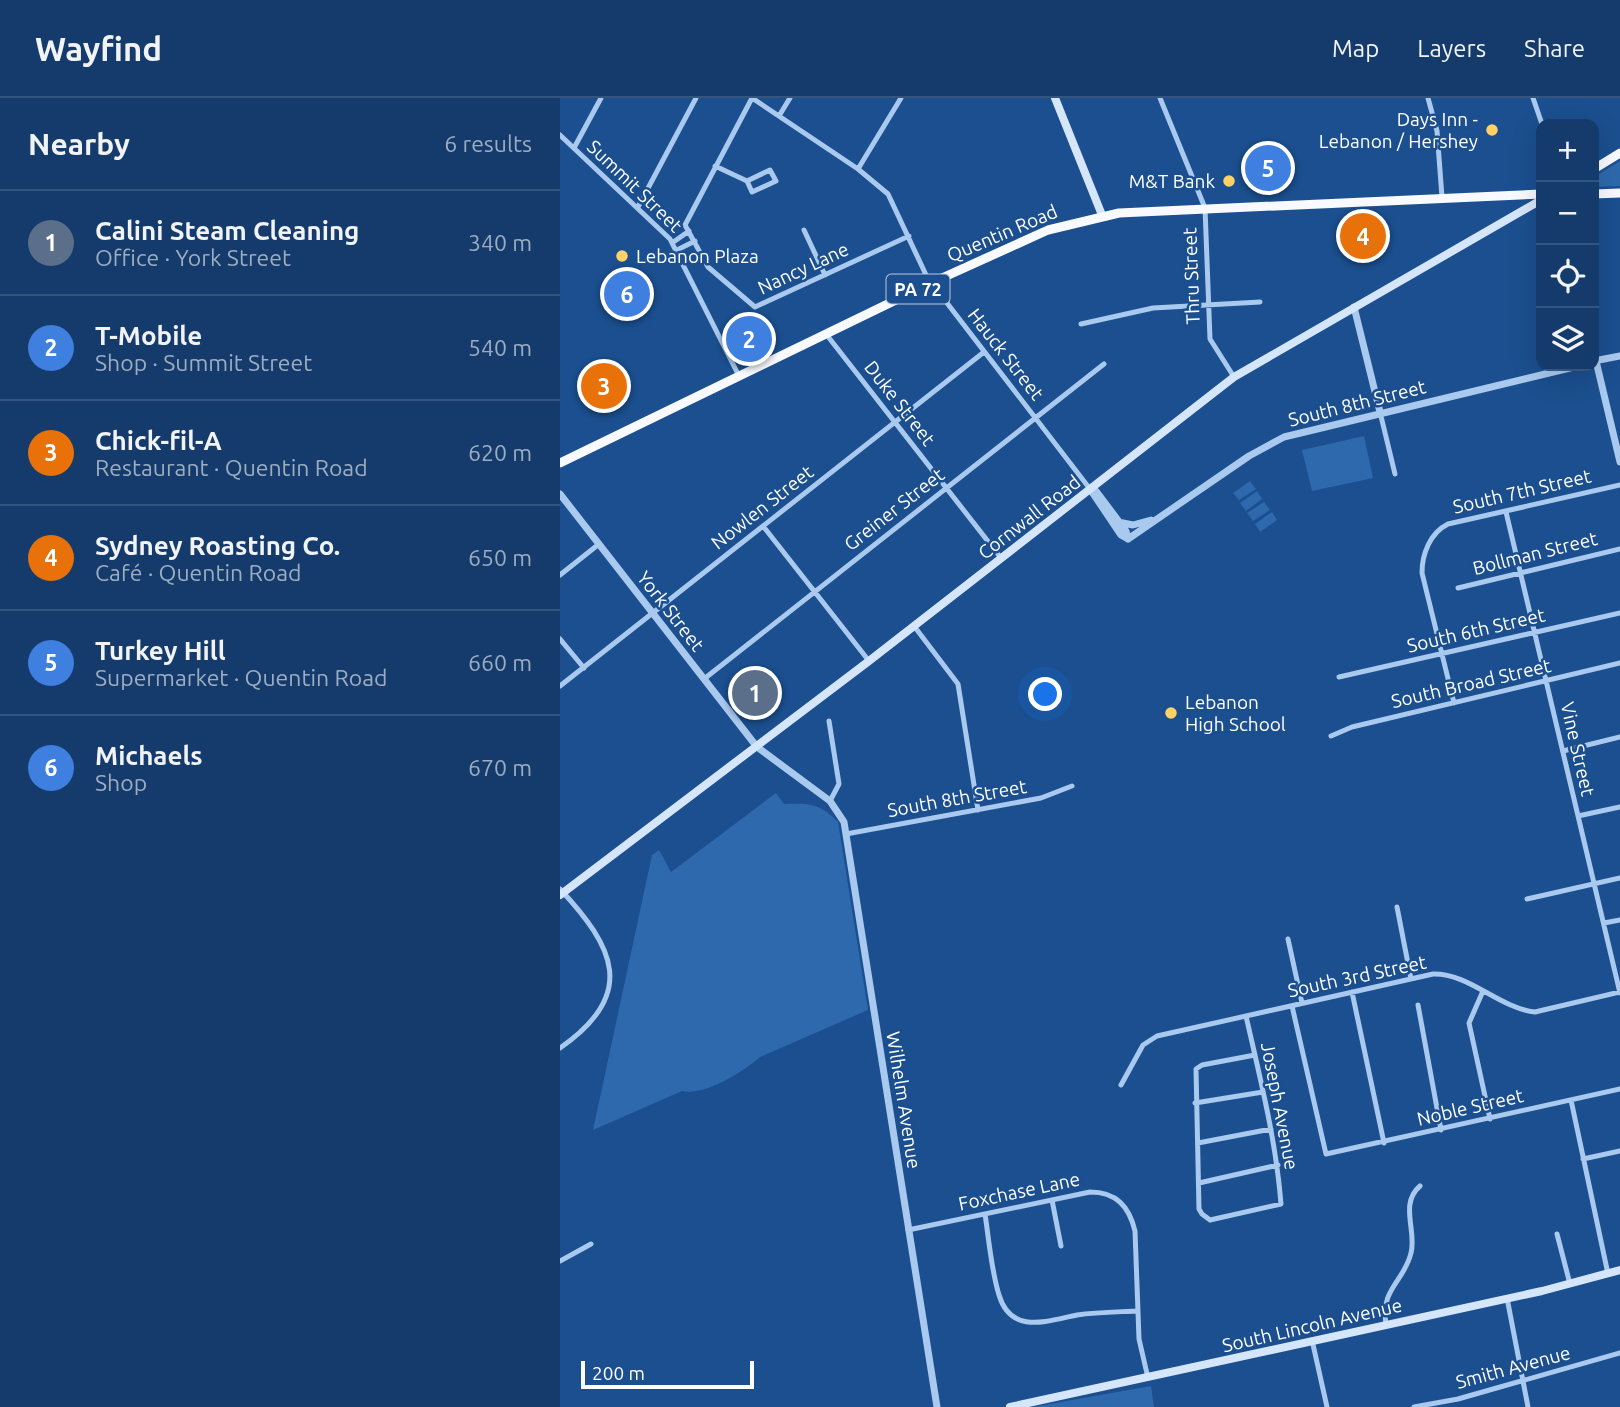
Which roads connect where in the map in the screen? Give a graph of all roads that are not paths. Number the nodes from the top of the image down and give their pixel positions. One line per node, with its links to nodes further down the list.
1 (601, 98): 13 (street)
2 (696, 98): 24 (street)
3 (752, 98): 10 (street, Hauck Street); 15 (street)
4 (790, 98): 10 (street)
5 (901, 98): 17 (street)
6 (1055, 98): 26 (main road)
7 (1160, 98): 25 (street)
8 (1428, 98): 22 (street)
9 (1534, 98): 11 (street)
10 (779, 117): 17 (street, Hauck Street)
11 (1540, 119)
12 (560, 135): 13 (street, Summit Street)
13 (574, 148): 24 (street, Summit Street)
14 (1620, 153): 16 (highway)
15 (715, 166): 18 (street); 28 (street)
16 (1599, 166)
17 (858, 170): 29 (street, Hauck Street)
18 (747, 181): 18 (street)
19 (1620, 193): 21 (highway)
20 (1536, 194): 22 (highway, Quentin Road / PA 72)
21 (1599, 194)
22 (1442, 197): 25 (highway, Quentin Road / PA 72)
23 (1536, 203): 37 (main road, Cornwall Road)
24 (638, 206): 31 (street, Summit Street)
25 (1205, 208): 26 (highway, Quentin Road / PA 72); 36 (street, Thru Street)
26 (1102, 215): 34 (highway, Quentin Road / PA 72)
27 (804, 230): 33 (street)
28 (689, 231): 30 (street); 31 (street)
29 (909, 236): 33 (street, Nancy Lane); 34 (street, Hauck Street)
30 (695, 241): 32 (street); 33 (street, Nancy Lane)
31 (672, 243): 32 (street, Summit Street)
32 (677, 250): 46 (street, Summit Street)
33 (825, 275)
34 (931, 283): 39 (highway, Quentin Road / PA 72); 40 (street, Hauck Street)
35 (1259, 302): 36 (street)
36 (1208, 305): 38 (street); 47 (street, Thru Street)
37 (1354, 307): 47 (main road, Cornwall Road); 48 (street)
38 (1081, 324)
39 (826, 334): 46 (highway, Quentin Road / PA 72); 50 (street, Duke Street)
40 (984, 352): 49 (street, Hauck Street); 50 (street, Nowlen Street)
41 (1620, 356): 42 (street)
42 (1599, 360)
43 (1104, 364): 49 (street, Greiner Street)
44 (1556, 371): 48 (street, South 8th Street)
45 (1597, 371): 51 (street)
46 (739, 376): 52 (highway, Quentin Road / PA 72)
47 (1234, 377): 56 (main road, Cornwall Road)
48 (1380, 412): 53 (street); 59 (street, South 8th Street)
49 (1035, 418): 55 (street, Greiner Street); 56 (street, Hauck Street)
50 (895, 422): 55 (street, Duke Street); 61 (street, Nowlen Street)
51 (1620, 462)
52 (560, 463)
53 (1395, 474)
54 (1620, 485): 58 (street, South 7th Street)
55 (946, 488): 65 (street, Duke Street); 69 (street, Greiner Street)
56 (1090, 489): 60 (street, Hauck Street); 62 (street, Hauck Street); 65 (main road, Cornwall Road)
57 (560, 494): 63 (street, York Street)
58 (1506, 512): 66 (street, Vine Street); 75 (street, South 7th Street)
59 (1158, 518): 60 (street); 62 (street, South 8th Street)
60 (1118, 522): 62 (street, Hauck Street)
61 (764, 526): 69 (street); 70 (street, Nowlen Street)
62 (1128, 539)
63 (599, 544): 67 (street); 70 (street, York Street)
64 (1620, 549): 66 (street, Bollman Street)
65 (1000, 558): 72 (main road, Cornwall Road)
66 (1520, 572): 68 (street, Bollman Street); 73 (street, Vine Street)
67 (560, 575)
68 (1458, 588)
69 (815, 592): 76 (street); 80 (street, Greiner Street)
70 (653, 613): 78 (street, Nowlen Street); 80 (street, York Street)
71 (1620, 613): 73 (street, South 6th Street)
72 (914, 626): 76 (main road, Cornwall Road); 92 (street)
73 (1535, 633): 75 (street, South 6th Street); 81 (street, Vine Street)
74 (560, 639): 78 (street)
75 (1444, 653): 79 (street, South 6th Street); 83 (street)
76 (869, 661): 87 (main road, Cornwall Road)
77 (1620, 663): 81 (street, South Broad Street)
78 (584, 667): 82 (street, Nowlen Street)
79 (1339, 677)
80 (704, 679): 87 (street, York Street)
81 (1546, 681): 83 (street, South Broad Street); 88 (street, Vine Street)
82 (560, 686)
83 (1454, 703): 85 (street, South Broad Street)
84 (829, 721): 90 (street)
85 (1331, 736)
86 (1620, 737): 88 (street)
87 (757, 747): 90 (street, Wilhelm Avenue); 97 (main road, Cornwall Road)
88 (1563, 751): 93 (street, Vine Street)
89 (1072, 786): 92 (street, South 8th Street)
90 (830, 801): 94 (street, Wilhelm Avenue)
91 (1620, 807): 93 (street)
92 (978, 810): 94 (street, South 8th Street)
93 (1578, 816): 96 (street, Vine Street)
94 (846, 834): 130 (street, Wilhelm Avenue)
95 (1620, 878): 96 (street)
96 (1594, 884): 98 (street); 101 (street, Vine Street)
97 (561, 892): 111 (street)
98 (1527, 899)
99 (1396, 906): 103 (street)
100 (1620, 920): 101 (street)
101 (1604, 923): 106 (street, Vine Street)
102 (1288, 939): 107 (street)
103 (1411, 979): 104 (street, South 3rd Street); 105 (street, South 3rd Street)
104 (1483, 991): 106 (street, South 3rd Street); 118 (street)
105 (1352, 992): 107 (street, South 3rd Street); 122 (street)
106 (1620, 993)
107 (1302, 1003): 109 (street, South 3rd Street)
108 (1418, 1005): 120 (street)
109 (1292, 1006): 110 (street, South 3rd Street); 122 (street, Noble Street)
110 (1246, 1016): 112 (street, Joseph Avenue); 113 (street, South 3rd Street)
111 (560, 1048)
112 (1255, 1055): 115 (street, Joseph Avenue); 117 (street)
113 (1121, 1085)
114 (1620, 1089): 116 (street, Noble Street)
115 (1263, 1092): 117 (street); 119 (street, Joseph Avenue)
116 (1571, 1100): 118 (street, Noble Street); 124 (street)
117 (1195, 1103): 121 (street)
118 (1490, 1119): 120 (street, Noble Street)
119 (1271, 1129): 121 (street); 125 (street, Joseph Avenue)
120 (1441, 1130): 122 (street, Noble Street)
121 (1198, 1143): 126 (street)
122 (1384, 1143)
123 (1620, 1151): 124 (street)
124 (1583, 1159): 136 (street)
125 (1278, 1165): 126 (street); 126 (street, Joseph Avenue)
126 (1199, 1183)
127 (1420, 1186): 140 (street)
128 (1052, 1200): 129 (street, Foxchase Lane); 133 (street); 139 (street, Foxchase Lane)
129 (985, 1214): 130 (street, Foxchase Lane); 139 (street)
130 (908, 1230): 146 (street, Wilhelm Avenue)
131 (1557, 1234): 137 (street)
132 (591, 1244): 134 (street)
133 (1060, 1246)
134 (560, 1261)
135 (1620, 1270): 136 (main road, South Lincoln Avenue)
136 (1608, 1274): 137 (main road, South Lincoln Avenue)
137 (1570, 1284): 138 (main road, South Lincoln Avenue)
138 (1507, 1298): 140 (main road, South Lincoln Avenue); 144 (street)
139 (1137, 1311): 143 (street, Foxchase Lane)
140 (1386, 1324): 141 (main road, South Lincoln Avenue)
141 (1312, 1340): 143 (main road, South Lincoln Avenue); 148 (street)
142 (1620, 1353): 144 (street, Smith Avenue)
143 (1148, 1378): 147 (main road, South Lincoln Avenue)
144 (1522, 1380): 145 (street, Smith Avenue); 151 (street)
145 (1458, 1399): 149 (street, Smith Avenue); 150 (street)
146 (937, 1407)
147 (1010, 1407)
148 (1326, 1407)
149 (1414, 1407)
150 (1458, 1407)
151 (1528, 1407)

